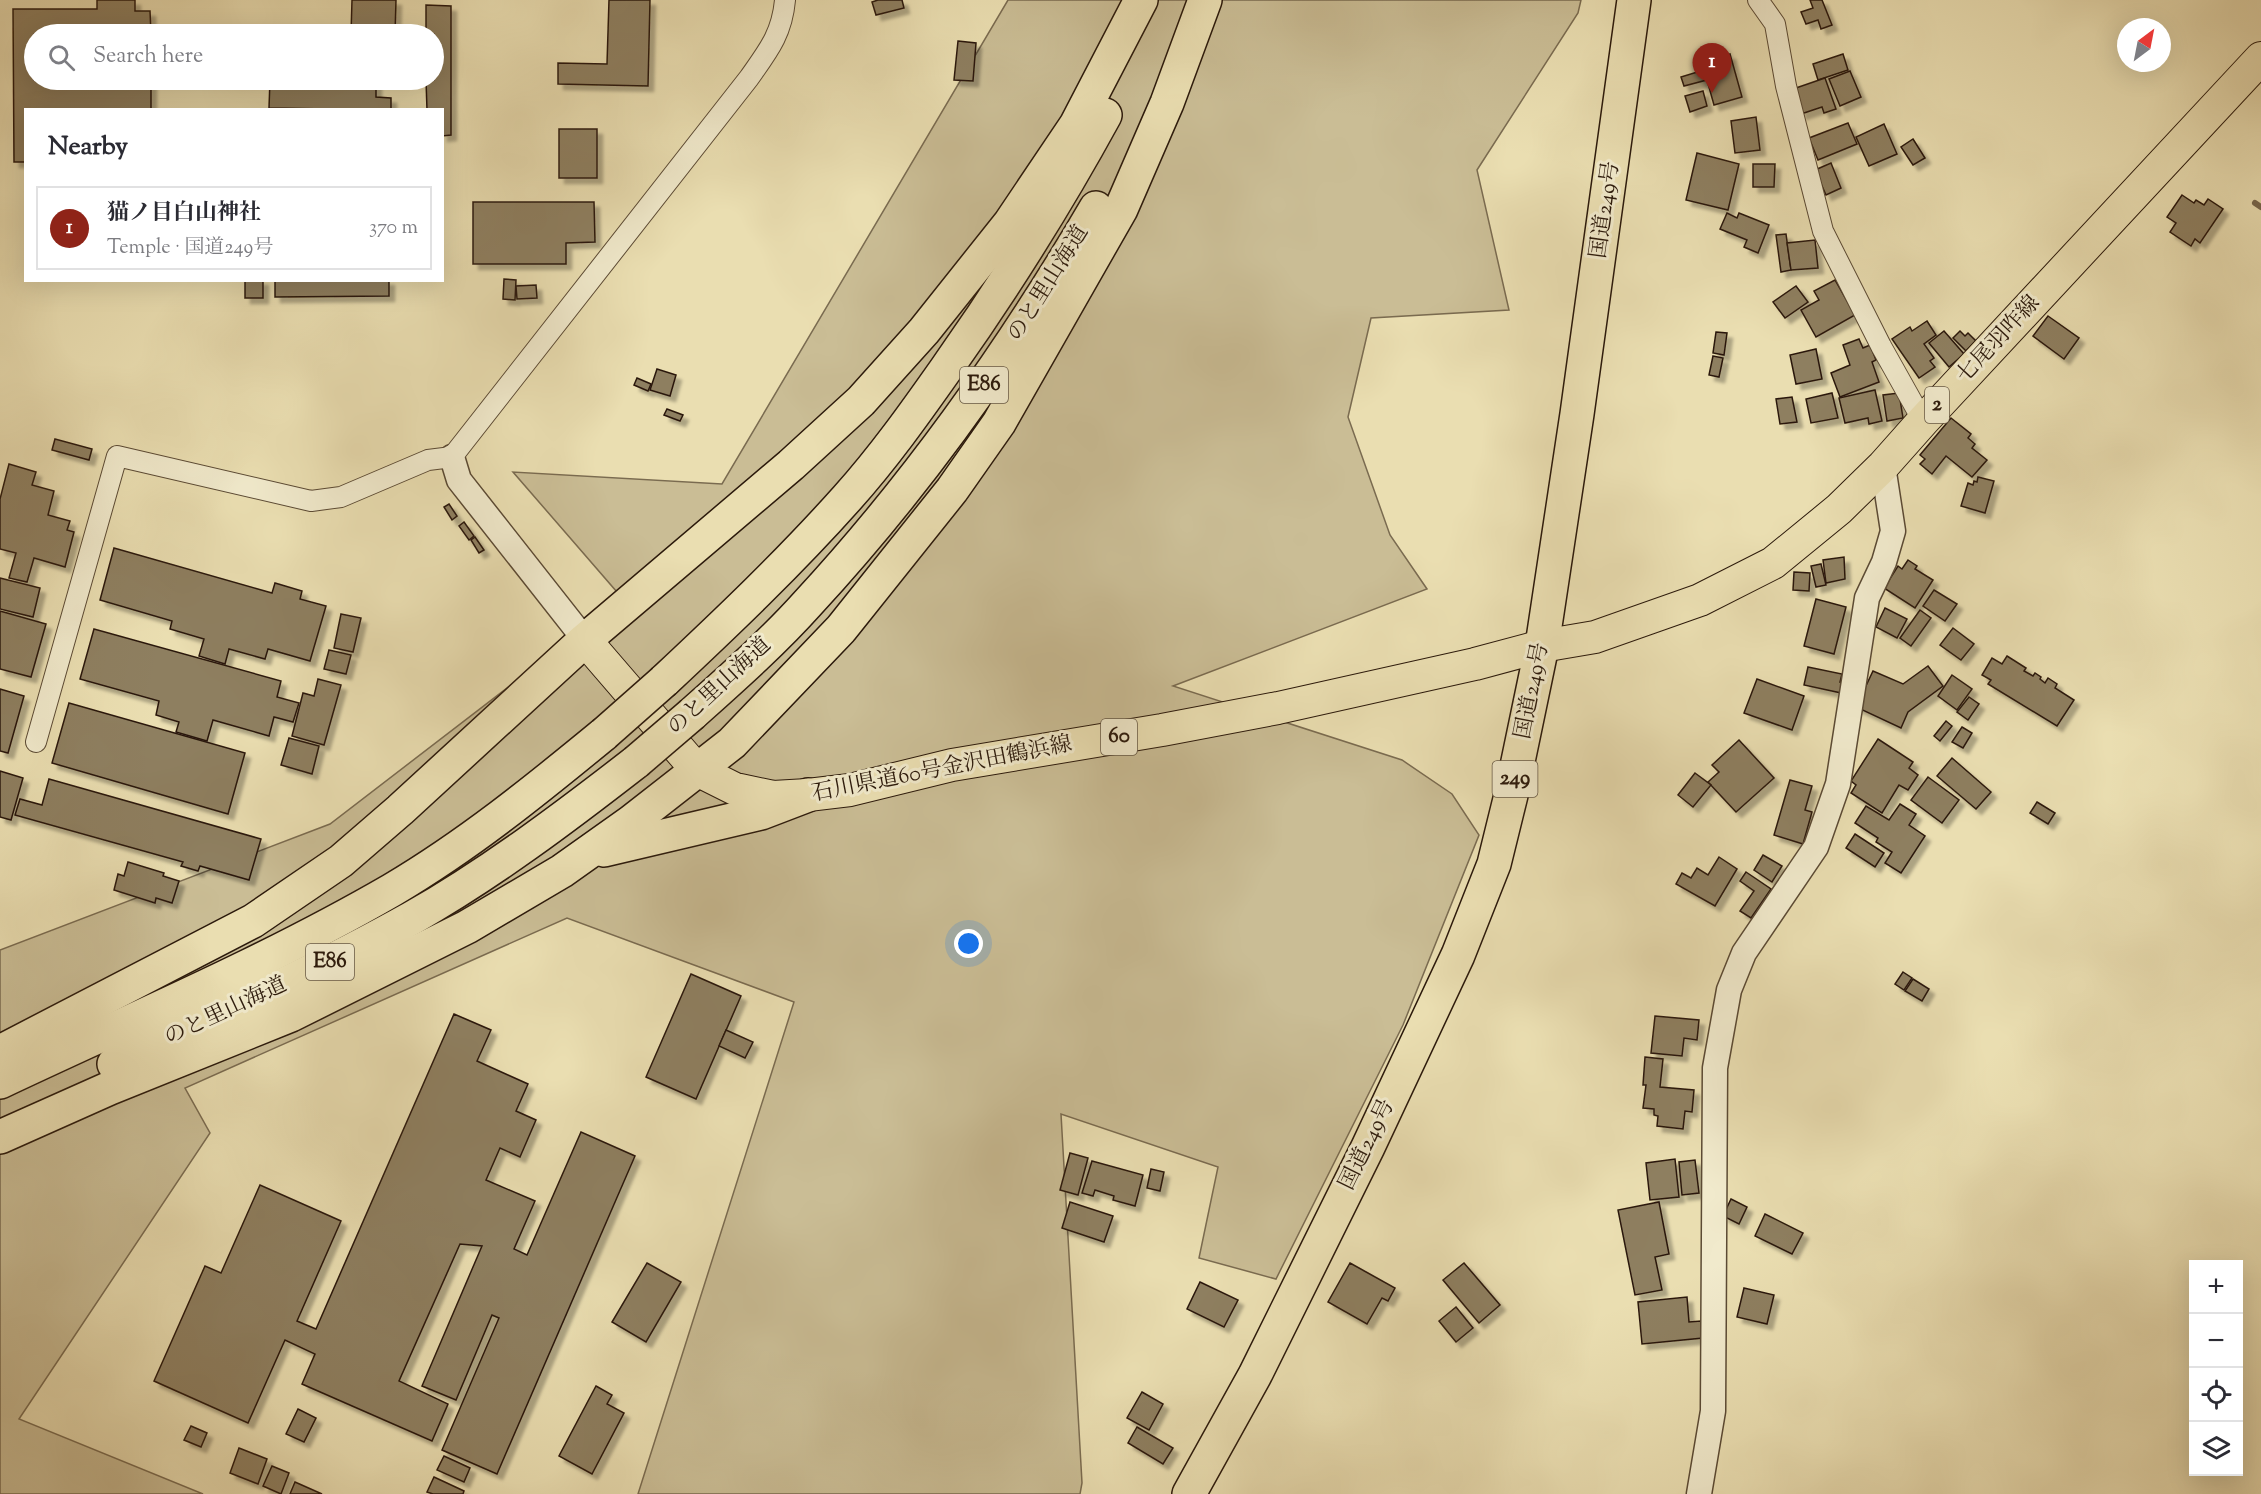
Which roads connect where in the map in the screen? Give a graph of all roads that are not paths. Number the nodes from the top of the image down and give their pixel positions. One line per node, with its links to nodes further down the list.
1 (785, 0): 10 (street)
2 (1141, 0): 12 (highway)
3 (1162, 0): 19 (highway, のと里山海道 / E86, bridge)
4 (1200, 0): 20 (highway, のと里山海道 / E86, bridge)
5 (1205, 0): 15 (highway)
6 (1634, 0): 13 (highway, 国道249号 / 249)
7 (1758, 0): 9 (street)
8 (2261, 58): 9 (main road, 七尾羽咋線 / 2)
9 (1923, 420): 11 (main road, 七尾羽咋線 / 2)
10 (452, 457): 12 (street); 14 (street)
11 (1883, 466): 13 (main road, 七尾羽咋線 / 2); 23 (street)
12 (585, 640): 15 (main road, 60); 18 (highway)
13 (1542, 646): 16 (main road, 石川県道60号金沢田鶴浜線 / 60); 22 (highway, 国道249号 / 249)
14 (36, 742)
15 (697, 770): 16 (main road, 石川県道60号金沢田鶴浜線 / 60); 17 (highway)
16 (808, 795): 17 (highway)
17 (574, 862): 21 (highway)
18 (0, 1052)
19 (0, 1082)
20 (0, 1119)
21 (0, 1137)
22 (1189, 1494)
23 (1699, 1494)

